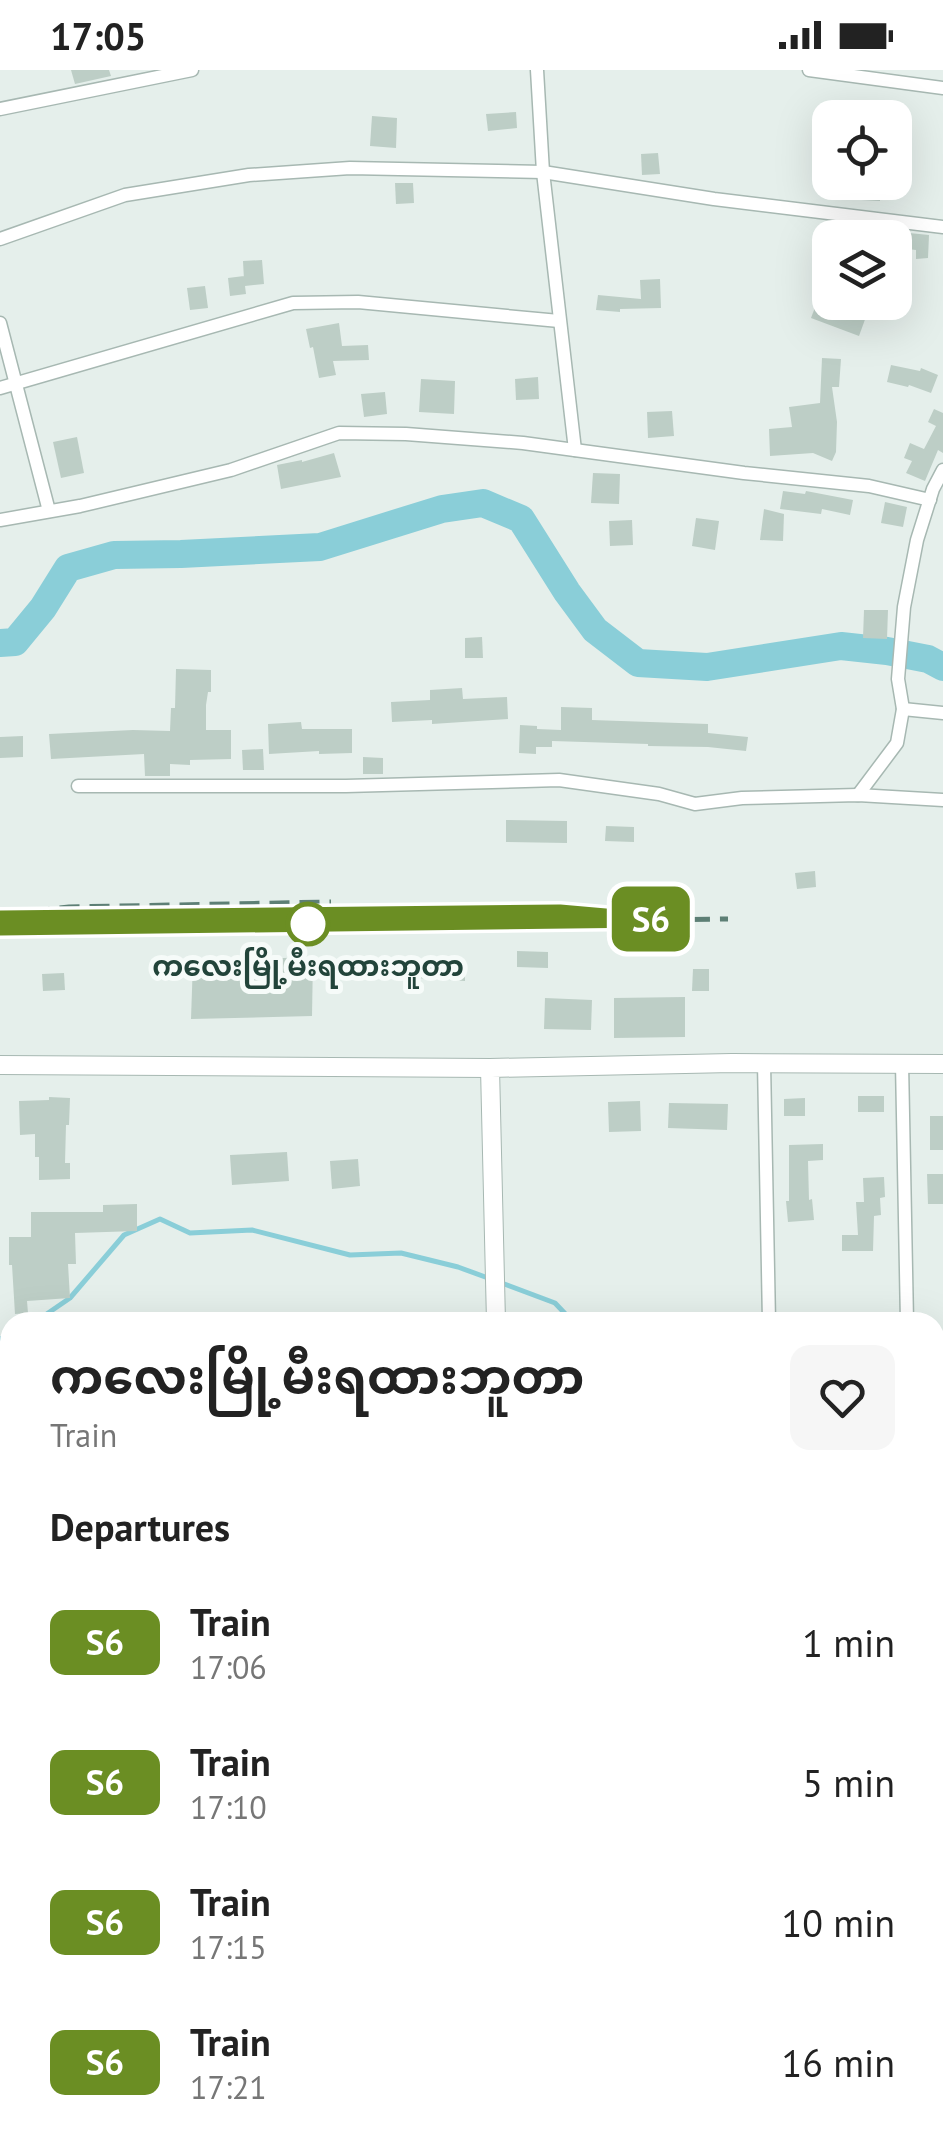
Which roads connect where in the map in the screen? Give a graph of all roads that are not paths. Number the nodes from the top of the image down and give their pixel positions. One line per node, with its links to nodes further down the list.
1 (192, 70): 5 (street)
2 (537, 70): 6 (street)
3 (810, 70): 4 (street)
4 (943, 88)
5 (0, 109)
6 (543, 172): 7 (street); 8 (street); 9 (street)
7 (943, 227)
8 (0, 239)
9 (559, 321): 11 (street); 13 (street)
10 (0, 323): 11 (street)
11 (16, 384): 12 (street); 16 (street)
12 (0, 388)
13 (575, 450): 15 (street); 16 (street)
14 (943, 470): 15 (street)
15 (930, 500): 18 (street)
16 (49, 511): 17 (street)
17 (0, 520)
18 (902, 710): 19 (street); 21 (street)
19 (943, 714)
20 (78, 786): 21 (street)
21 (858, 795): 22 (street)
22 (943, 800)
23 (764, 1063): 24 (street); 27 (street); 29 (street)
24 (902, 1063): 25 (street); 30 (street)
25 (943, 1064)
26 (0, 1065): 27 (street)
27 (490, 1068): 28 (street)
28 (496, 1312)
29 (768, 1312)
30 (907, 1312)

